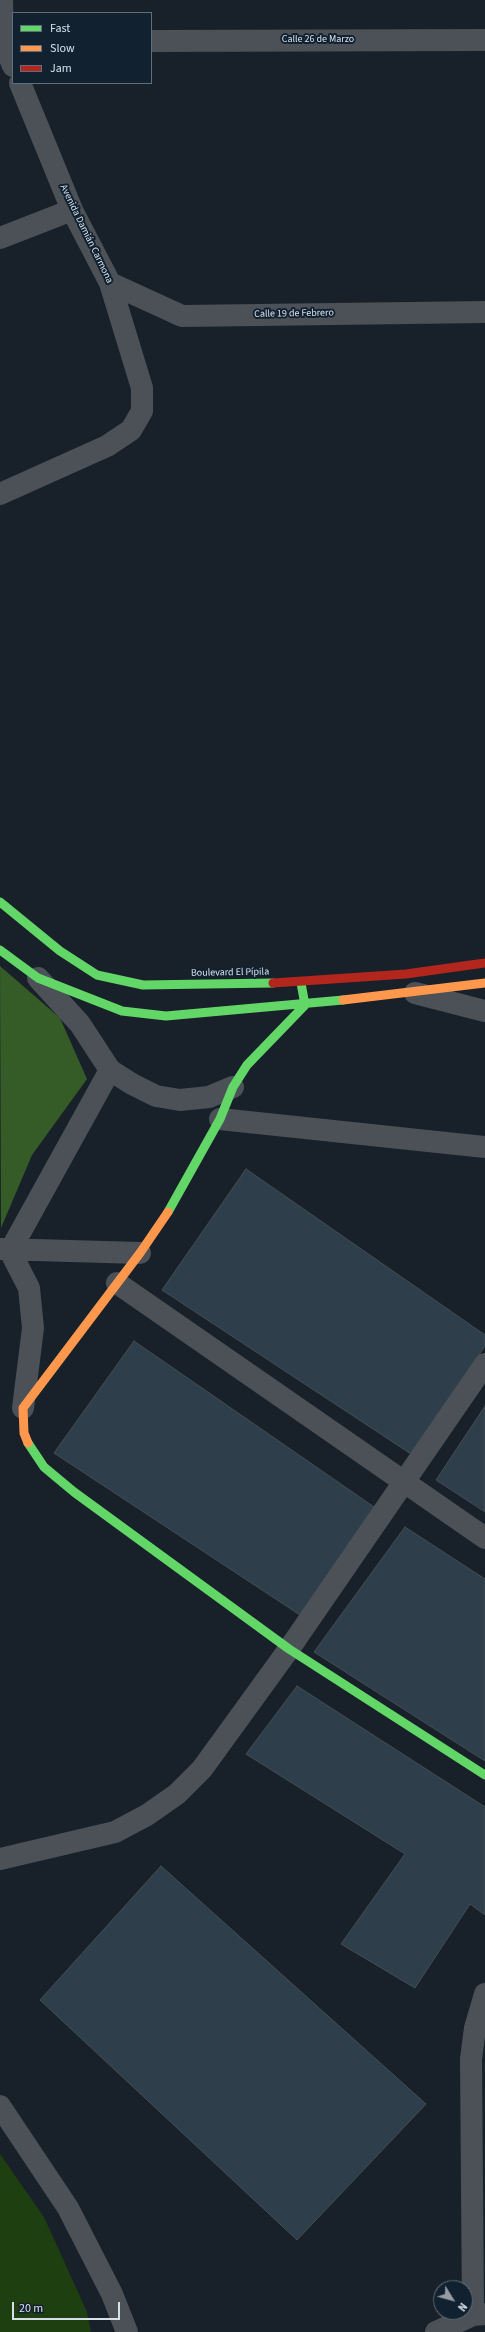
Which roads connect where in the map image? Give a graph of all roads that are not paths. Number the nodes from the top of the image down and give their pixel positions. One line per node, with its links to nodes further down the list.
1 (2, 0): 3 (street)
2 (485, 40): 4 (street, Calle 26 de Marzo)
3 (5, 41): 5 (street)
4 (152, 41)
5 (12, 63)
6 (20, 84): 7 (street, Avenida Damián Carmona)
7 (72, 210): 8 (street); 9 (street, Avenida Damián Carmona)
8 (0, 238)
9 (110, 283): 10 (street, Calle 19 de Febrero); 11 (street, Avenida Damián Carmona)
10 (485, 312)
11 (0, 494)
12 (0, 902): 16 (street, Boulevard El Pípila)
13 (0, 950): 15 (street)
14 (485, 963): 16 (street, Boulevard El Pípila)
15 (38, 978): 19 (street); 21 (street)
16 (301, 983): 19 (street)
17 (485, 983): 18 (street)
18 (415, 993): 19 (street); 20 (street)
19 (305, 1005): 22 (street)
20 (485, 1011)
21 (110, 1070): 22 (street); 25 (street)
22 (233, 1087): 23 (street)
23 (220, 1119): 24 (street); 26 (street)
24 (485, 1148)
25 (5, 1250): 26 (street); 29 (street)
26 (140, 1253): 27 (street)
27 (117, 1283): 29 (street); 30 (street)
28 (485, 1364): 30 (street)
29 (23, 1408): 32 (street)
30 (403, 1481): 31 (street); 32 (street)
31 (485, 1538)
32 (290, 1649): 33 (street); 34 (street)
33 (485, 1775)
34 (0, 1859)
35 (485, 1994): 37 (street)
36 (0, 2106): 38 (street)
37 (479, 2314): 39 (street)
38 (127, 2332)
39 (436, 2332)

